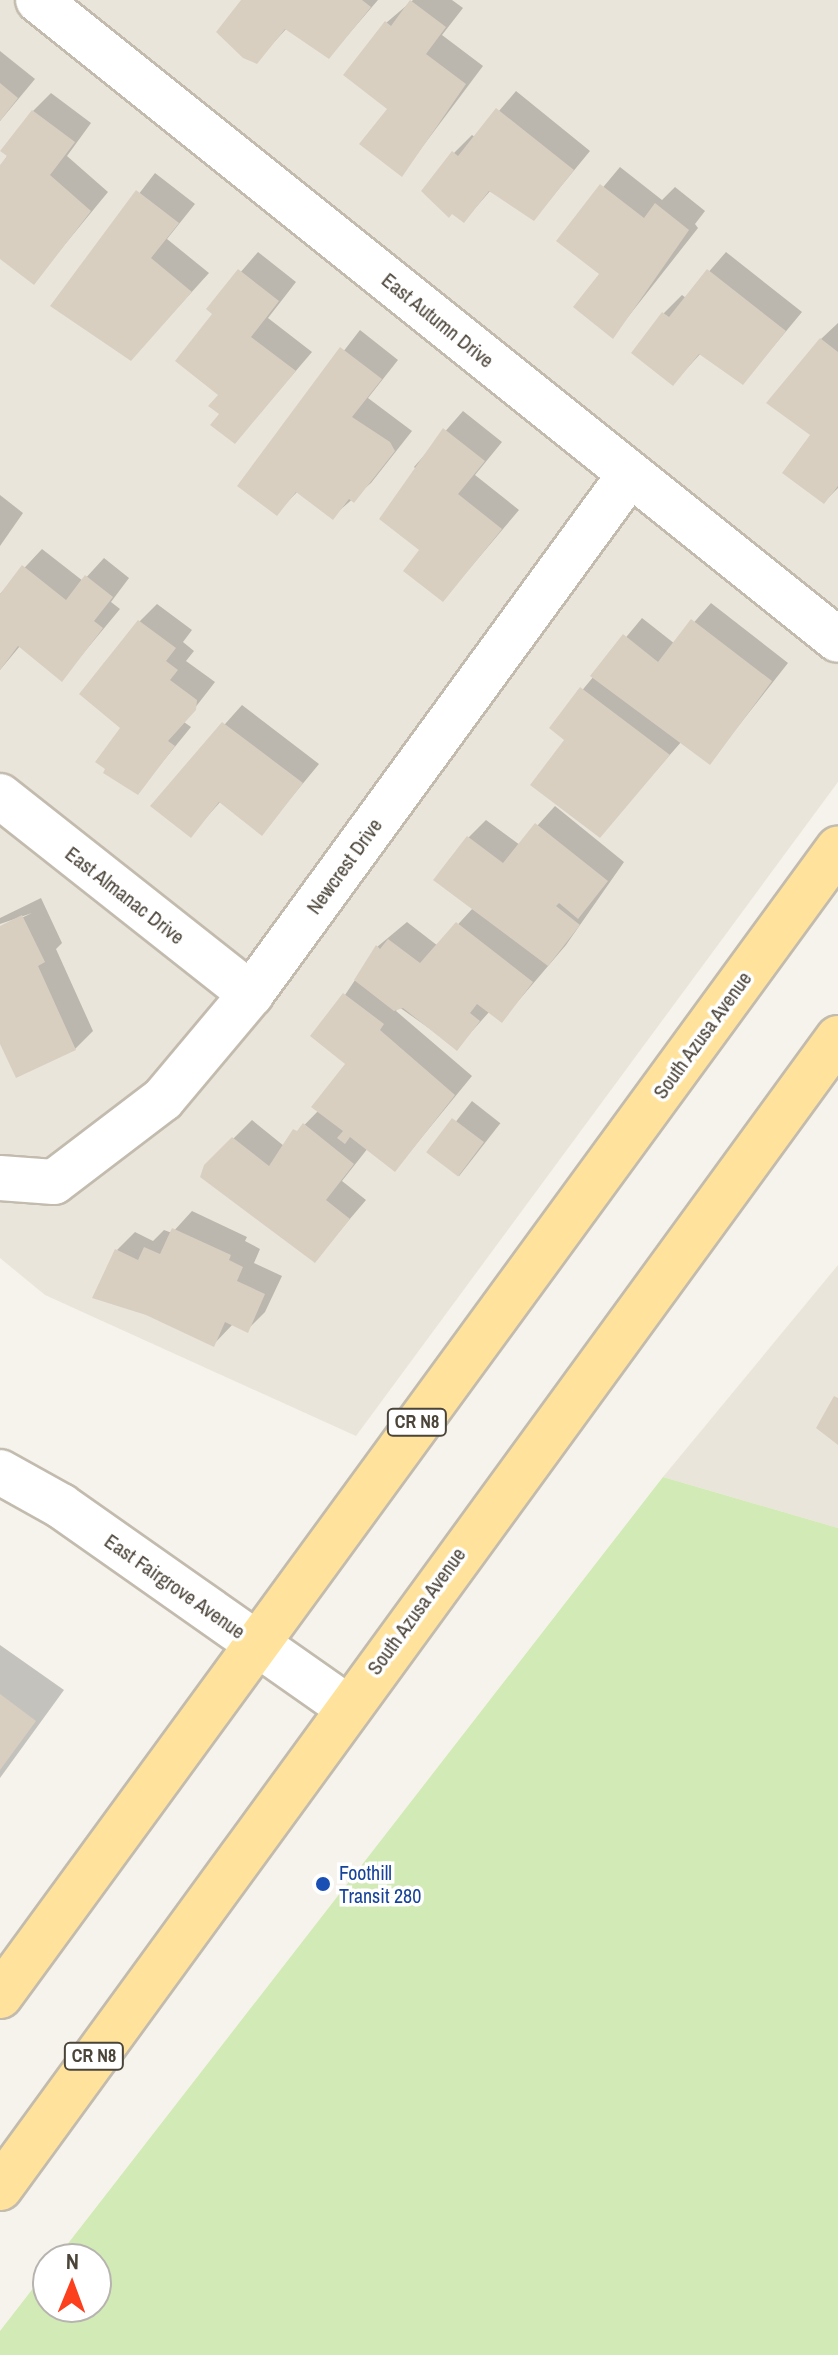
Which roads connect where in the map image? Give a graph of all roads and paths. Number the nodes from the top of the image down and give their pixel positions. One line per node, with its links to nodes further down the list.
1 (38, 0): 2 (street, East Autumn Drive)
2 (630, 474): 3 (street, East Autumn Drive); 6 (street, Newcrest Drive)
3 (838, 640)
4 (0, 796): 6 (street, East Almanac Drive)
5 (838, 849): 10 (main road, South Azusa Avenue / CR N8)
6 (251, 994): 8 (street, Newcrest Drive)
7 (838, 1038): 11 (main road, South Azusa Avenue / CR N8)
8 (0, 1178)
9 (0, 1472): 10 (street, East Fairgrove Avenue)
10 (256, 1641): 11 (street, East Fairgrove Avenue); 12 (main road, South Azusa Avenue / CR N8)
11 (346, 1706): 13 (main road, South Azusa Avenue / CR N8)
12 (0, 1996)
13 (0, 2188)

